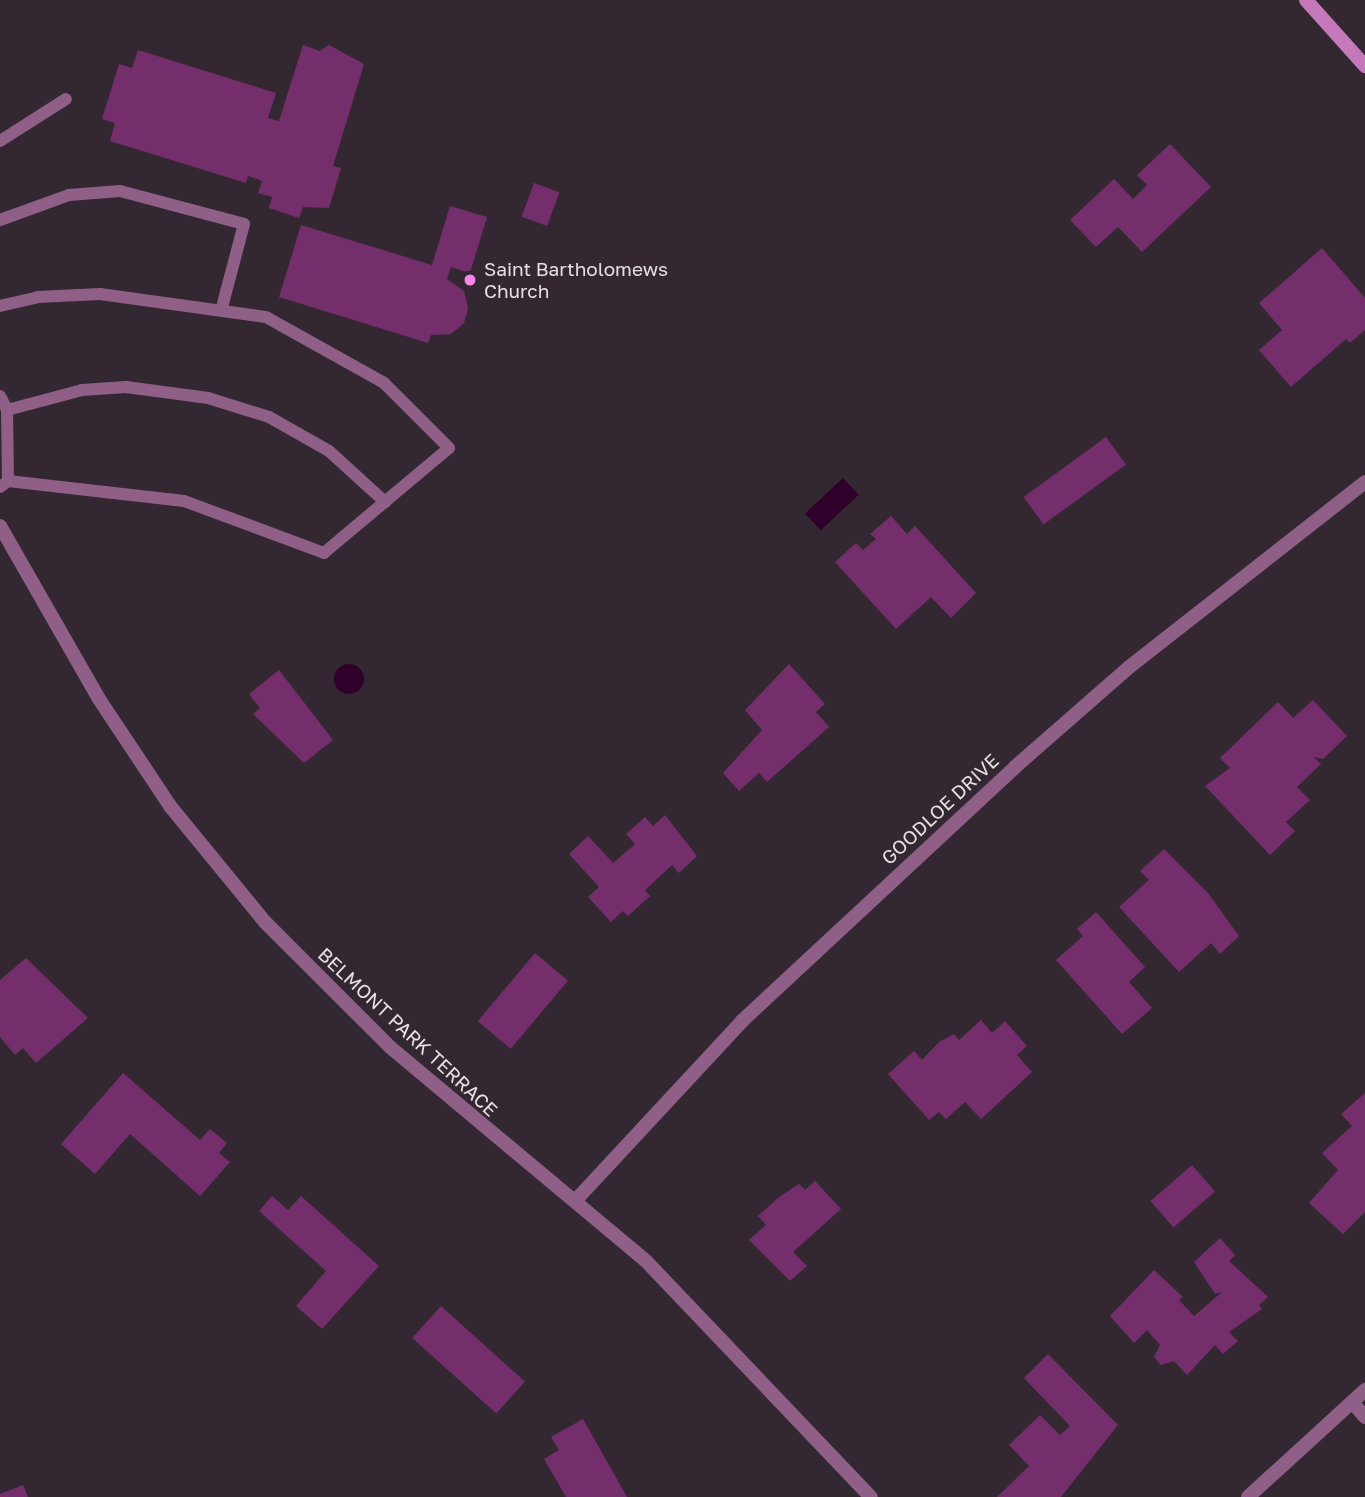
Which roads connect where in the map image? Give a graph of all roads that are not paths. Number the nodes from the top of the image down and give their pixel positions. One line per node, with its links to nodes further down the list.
1 (1306, 0): 2 (main road)
2 (1365, 66)
3 (66, 99): 4 (lane)
4 (0, 141)
5 (0, 220): 7 (lane)
6 (0, 306): 7 (lane)
7 (222, 307): 12 (lane)
8 (0, 396): 9 (lane)
9 (7, 410): 11 (lane); 12 (lane)
10 (1365, 482): 14 (street, GOODLOE DRIVE)
11 (4, 484): 12 (lane)
12 (385, 502)
13 (0, 526): 14 (street, BELMONT PARK TERRACE)
14 (575, 1201): 18 (street, BELMONT PARK TERRACE)
15 (1365, 1390): 16 (street)
16 (1352, 1402): 17 (street); 19 (street)
17 (1365, 1417)
18 (871, 1497)
19 (1248, 1497)

